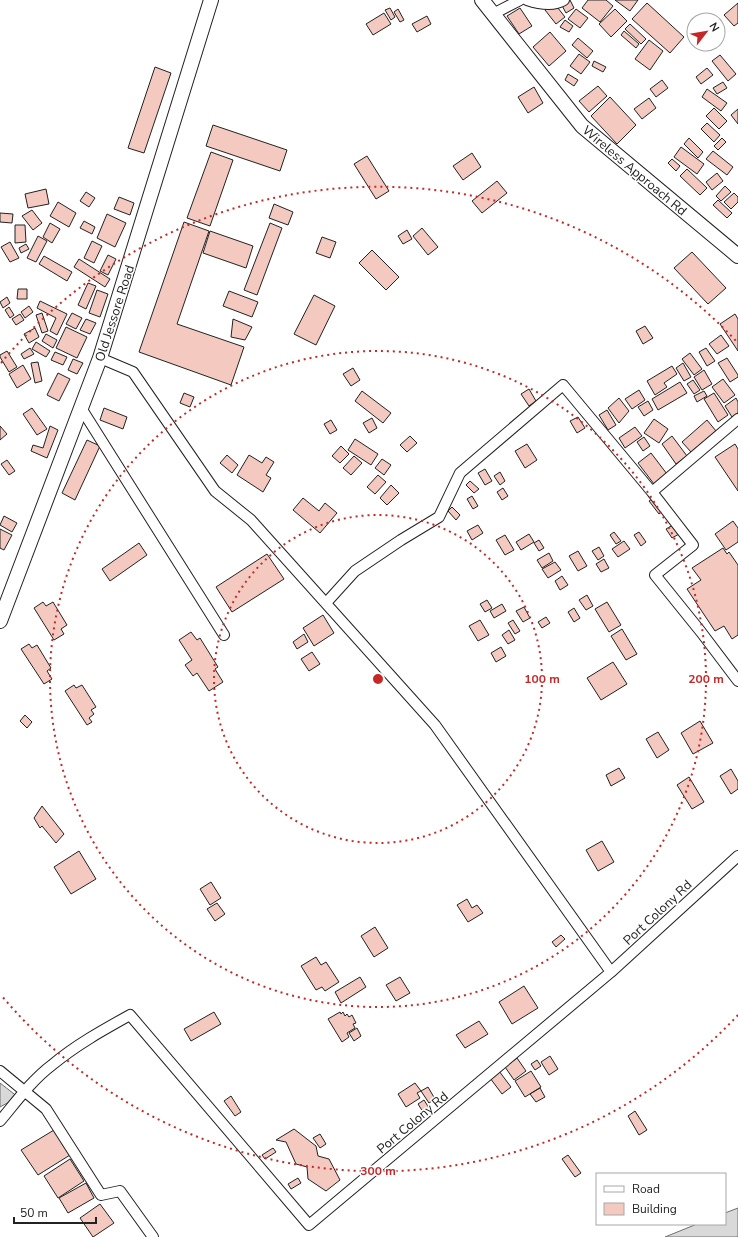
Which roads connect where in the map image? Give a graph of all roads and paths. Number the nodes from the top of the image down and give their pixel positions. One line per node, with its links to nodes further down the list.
1 (211, 0): 8 (main road, Old Jessore Road)
2 (482, 0): 6 (main road, Wireless Approach Rd)
3 (520, 0): 6 (street)
4 (527, 0): 5 (street)
5 (564, 0)
6 (493, 14): 7 (main road, Wireless Approach Rd)
7 (738, 254)
8 (100, 358): 9 (main road, Old Jessore Road); 12 (street)
9 (81, 408): 13 (main road, Old Jessore Road); 14 (street)
10 (738, 419): 11 (street)
11 (652, 492): 12 (street); 15 (street)
12 (326, 603): 17 (street)
13 (0, 621)
14 (224, 635)
15 (738, 681)
16 (738, 856): 17 (street, Port Colony Rd)
17 (611, 972): 19 (street, Port Colony Rd)
18 (0, 1071): 19 (street)
19 (25, 1091): 20 (street, Port Colony Rd); 21 (street)
20 (0, 1121)
21 (153, 1237)

